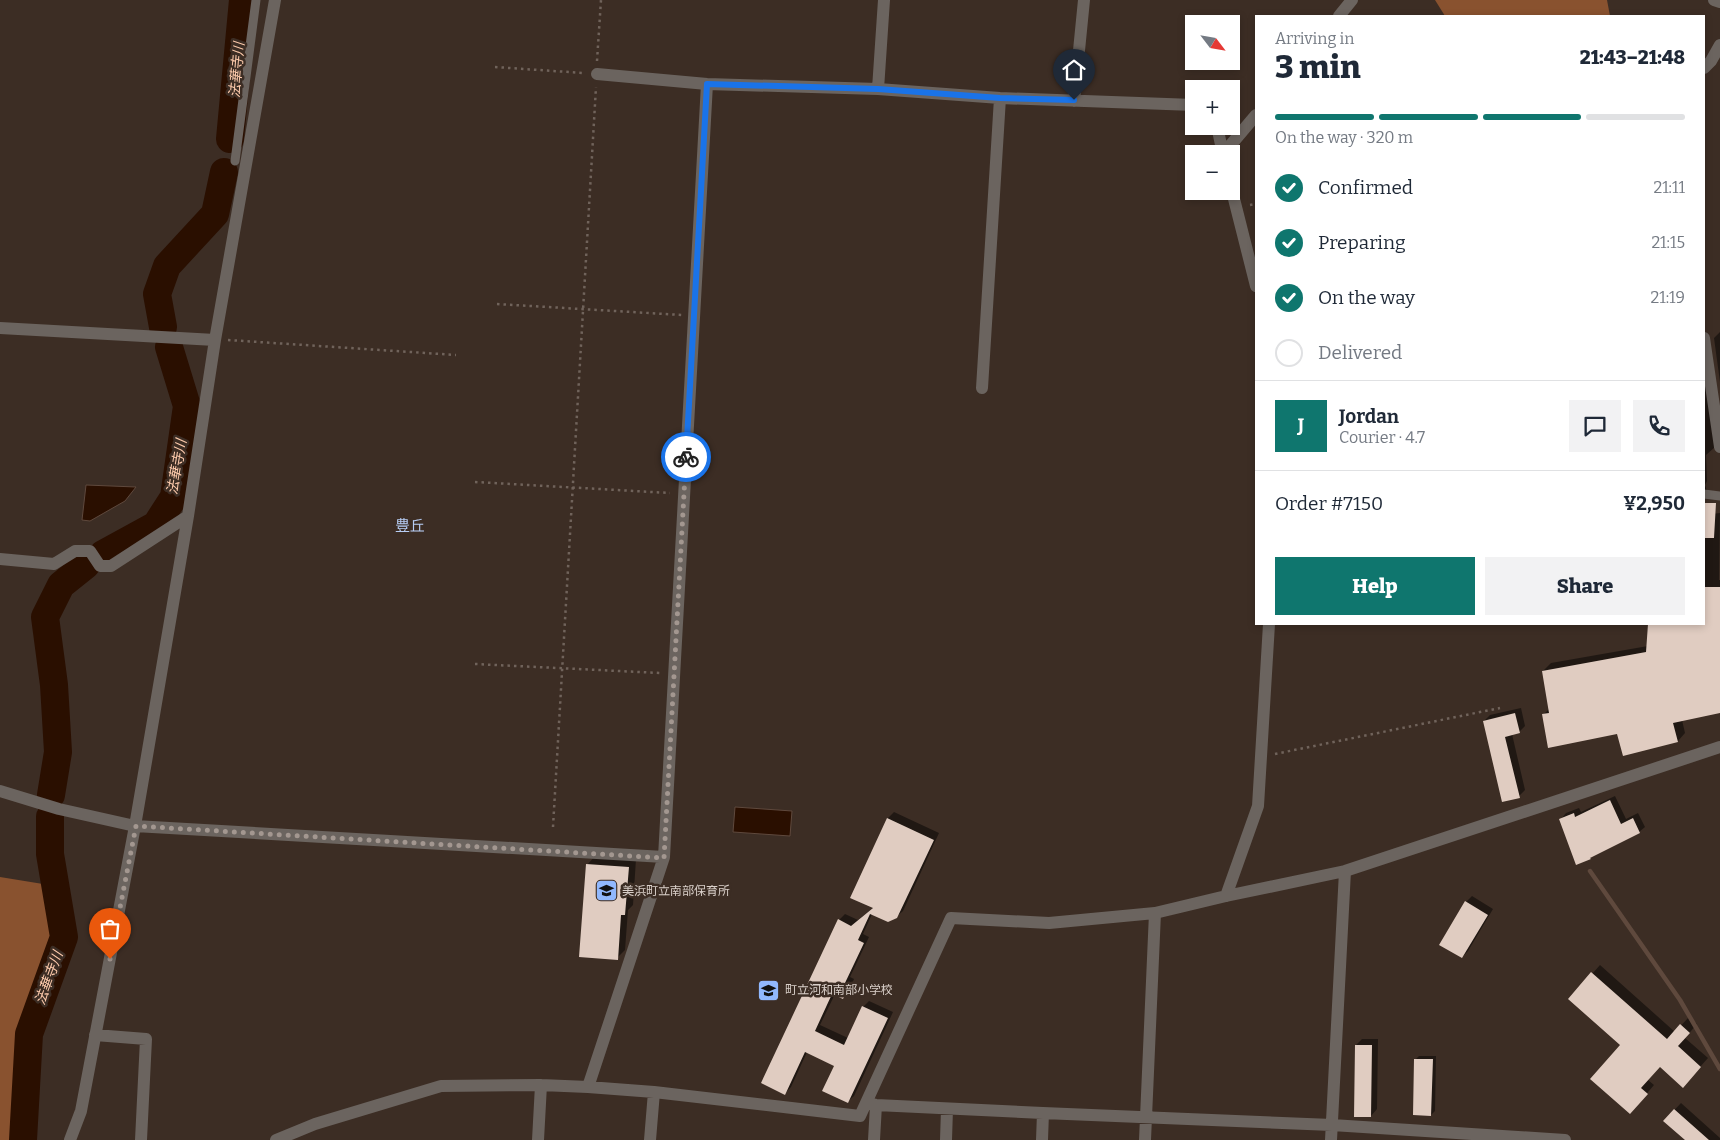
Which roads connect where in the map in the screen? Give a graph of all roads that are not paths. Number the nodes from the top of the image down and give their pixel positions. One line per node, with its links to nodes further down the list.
1 (256, 0): 19 (lane)
2 (274, 0): 23 (street)
3 (884, 0): 13 (street)
4 (1084, 0): 15 (street)
5 (1352, 0): 8 (street)
6 (1714, 0): 7 (street)
7 (1720, 2)
8 (1339, 15)
9 (1720, 45): 10 (street)
10 (1705, 67)
11 (597, 74): 12 (street)
12 (707, 84): 13 (street); 35 (street)
13 (878, 89): 14 (street)
14 (1000, 98): 15 (street); 25 (street)
15 (1074, 100): 16 (street)
16 (1185, 105)
17 (1255, 115): 18 (street)
18 (1230, 145)
19 (235, 161)
20 (1234, 200): 21 (street)
21 (1255, 282)
22 (0, 328): 23 (street)
23 (215, 340): 29 (street)
24 (1705, 345): 26 (street)
25 (982, 388)
26 (1720, 446)
27 (1705, 494): 28 (lane)
28 (1720, 496)
29 (188, 516): 30 (street); 34 (street)
30 (0, 559)
31 (1269, 625): 37 (street)
32 (1720, 747): 36 (street)
33 (0, 791): 34 (street)
34 (136, 826): 35 (street); 39 (street)
35 (664, 858): 41 (street)
36 (1345, 871): 37 (street); 47 (street)
37 (1226, 896): 38 (street)
38 (1155, 914): 43 (street); 46 (street)
39 (96, 1035): 48 (street); 49 (street)
40 (541, 1085): 41 (street); 50 (street); 51 (street)
41 (588, 1087): 42 (street)
42 (654, 1092): 43 (street); 52 (street)
43 (871, 1104): 44 (street); 53 (street)
44 (947, 1109): 45 (street); 54 (street)
45 (1043, 1113): 46 (street); 55 (street)
46 (1146, 1118): 47 (street); 56 (street)
47 (1332, 1125): 57 (street); 58 (street)
48 (70, 1140)
49 (141, 1140)
50 (276, 1140)
51 (538, 1140)
52 (650, 1140)
53 (874, 1140)
54 (946, 1140)
55 (1042, 1140)
56 (1145, 1140)
57 (1331, 1140)
58 (1565, 1140)

